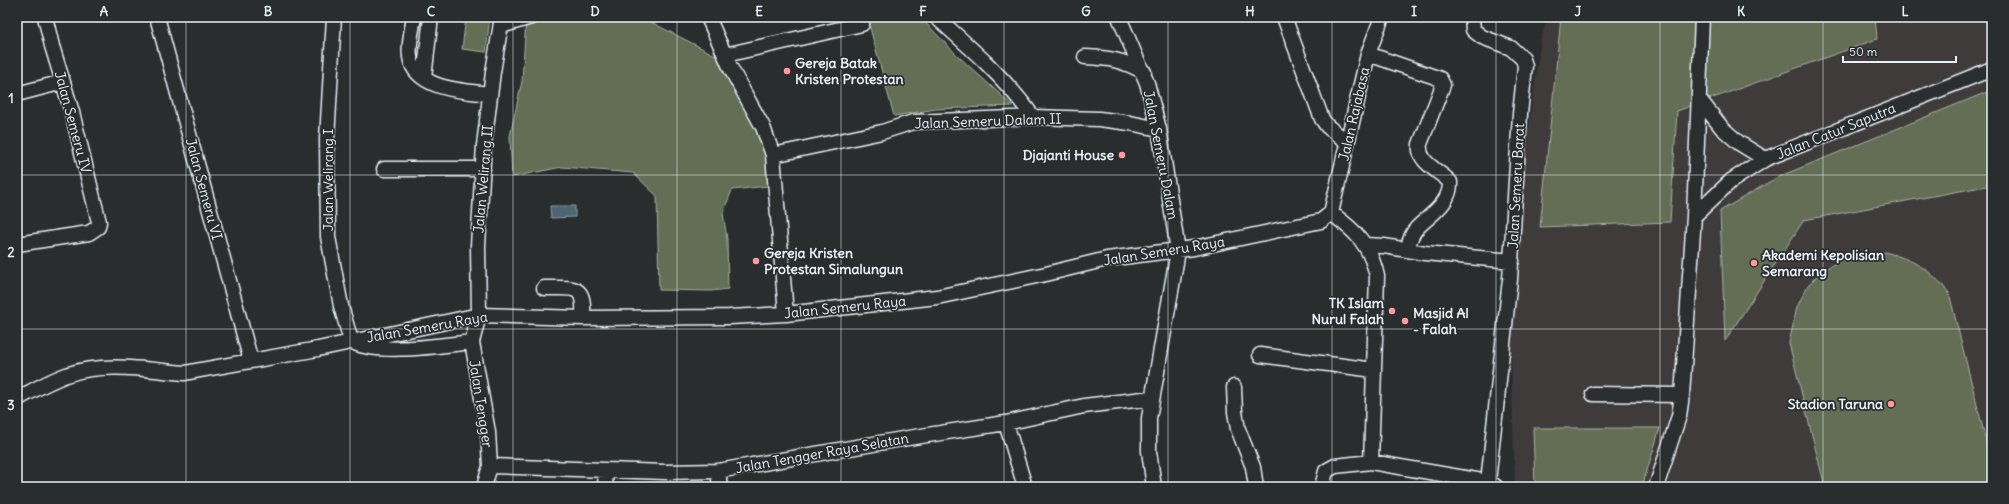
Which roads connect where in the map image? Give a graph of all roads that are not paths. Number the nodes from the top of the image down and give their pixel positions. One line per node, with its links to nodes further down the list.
1 (45, 17): 22 (street, Jalan Semeru IV)
2 (157, 17): 47 (street, Jalan Semeru VI)
3 (334, 17): 44 (street, Jalan Welirang I)
4 (414, 17): 21 (street)
5 (431, 17): 21 (street)
6 (531, 17): 14 (street)
7 (708, 17): 17 (street)
8 (936, 17): 26 (street)
9 (1119, 17): 20 (street, Jalan Semeru Dalam)
10 (1284, 17): 28 (street)
11 (1382, 17): 16 (street, Jalan Rajabasa)
12 (1472, 17): 39 (street, Jalan Semeru Barat)
13 (1702, 17): 25 (street)
14 (501, 21): 24 (street, Jalan Welirang II)
15 (862, 24): 17 (street)
16 (1368, 54): 28 (street, Jalan Rajabasa); 37 (street)
17 (725, 55): 29 (street)
18 (1085, 57): 20 (street)
19 (1992, 69): 30 (street, Jalan Catur Saputra)
20 (1144, 72): 27 (street, Jalan Semeru Dalam)
21 (424, 78): 24 (street)
22 (64, 82): 23 (street); 35 (street, Jalan Semeru IV)
23 (17, 94)
24 (490, 94): 31 (street, Jalan Welirang II)
25 (1700, 100): 30 (street); 34 (street)
26 (1033, 117): 27 (street, Jalan Semeru Dalam II); 29 (street, Jalan Semeru Dalam II)
27 (1159, 129): 38 (street, Jalan Semeru Dalam)
28 (1347, 142): 33 (street, Jalan Rajabasa)
29 (773, 155): 41 (street)
30 (1765, 159): 34 (street, Jalan Catur Saputra)
31 (483, 168): 32 (street); 42 (street, Jalan Welirang II)
32 (384, 169)
33 (1331, 213): 36 (street); 38 (street, Jalan Semeru Raya)
34 (1694, 216): 51 (street)
35 (17, 244)
36 (1366, 245): 37 (street, Jalan Semeru Barat); 48 (street)
37 (1407, 250): 39 (street, Jalan Semeru Barat)
38 (1178, 251): 41 (street, Jalan Semeru Raya); 52 (street, Jalan Semeru Dalam)
39 (1512, 261): 59 (street)
40 (544, 288): 43 (street)
41 (786, 314): 43 (street, Jalan Semeru Raya)
42 (480, 315): 43 (street, Jalan Semeru Raya); 44 (street, Jalan Semeru Raya); 45 (street, Jalan Welirang II)
43 (583, 318)
44 (351, 341): 45 (street, Jalan Semeru Raya); 47 (street, Jalan Semeru Raya)
45 (472, 342): 56 (street, Jalan Tengger)
46 (1260, 355): 48 (street)
47 (251, 361): 53 (street, Jalan Semeru Raya)
48 (1374, 370): 55 (street)
49 (1234, 387): 65 (street)
50 (1593, 394): 51 (street)
51 (1682, 396): 67 (street)
52 (1152, 398): 54 (street, Jalan Tengger Raya Selatan); 64 (street, Jalan Semeru Dalam)
53 (17, 399)
54 (1006, 423): 58 (street, Jalan Tengger Raya Selatan); 63 (street)
55 (1371, 462): 59 (street); 66 (street)
56 (490, 466): 57 (street, Jalan Tengger Raya Selatan); 60 (street, Jalan Tengger)
57 (606, 470): 58 (street, Jalan Tengger Raya Selatan); 61 (street)
58 (718, 471): 62 (street)
59 (1492, 484)
60 (484, 487)
61 (605, 487)
62 (720, 487)
63 (1025, 487)
64 (1154, 487)
65 (1256, 487)
66 (1322, 487)
67 (1656, 487)

